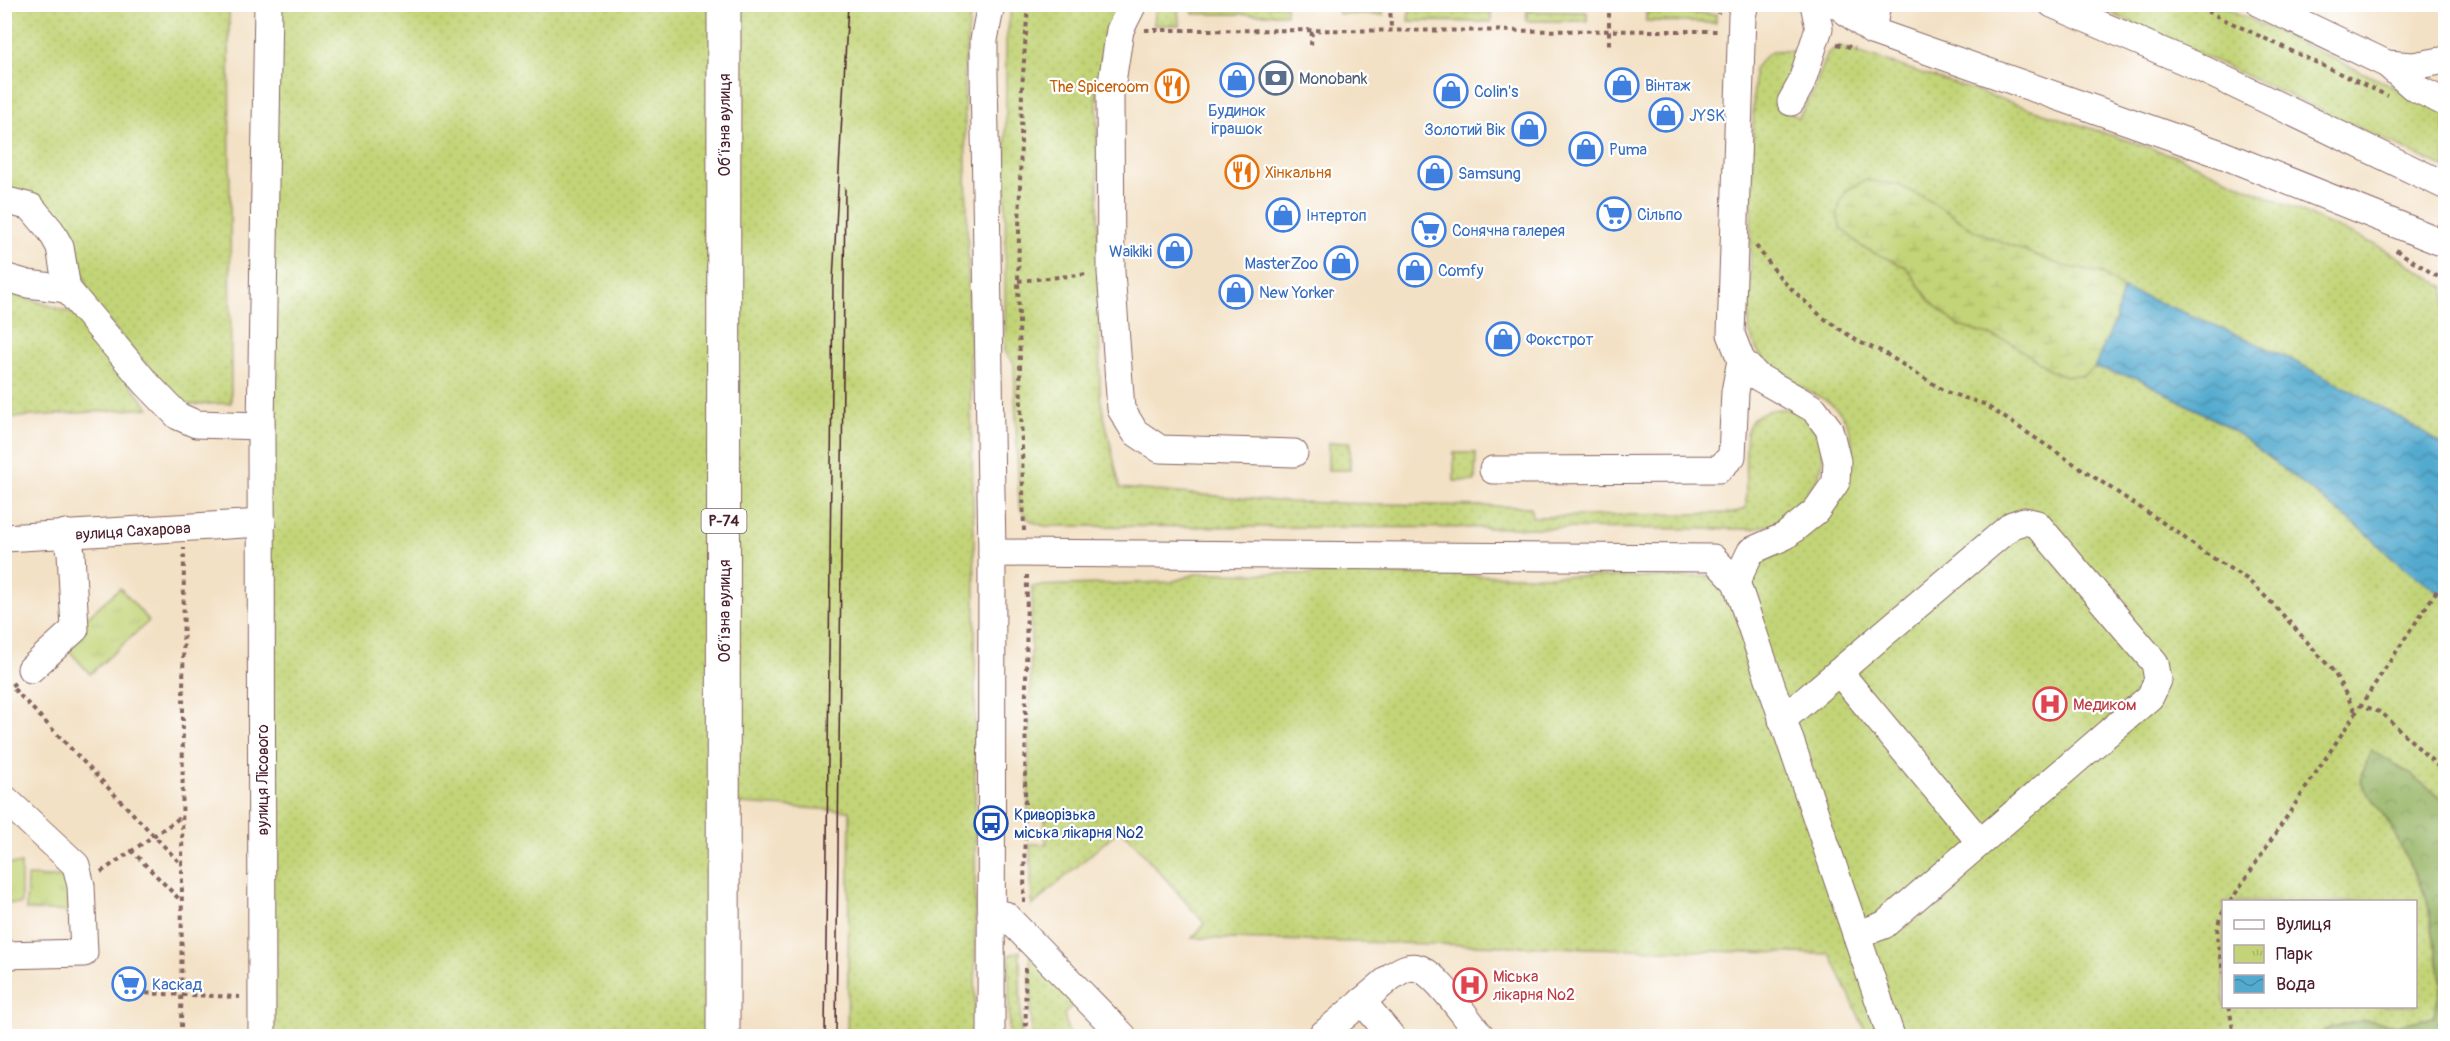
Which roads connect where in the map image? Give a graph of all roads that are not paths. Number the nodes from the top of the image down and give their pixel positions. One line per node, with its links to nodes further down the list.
1 (268, 4): 22 (street, вулиця Лісового)
2 (724, 4): 40 (main road, Обʼїзна вулиця / Р-74)
3 (991, 4): 28 (street)
4 (1133, 4): 23 (street)
5 (1745, 4): 21 (street)
6 (1814, 4): 14 (street)
7 (1836, 4): 11 (street)
8 (1877, 4): 11 (street)
9 (2052, 4): 16 (street)
10 (2261, 4): 13 (street)
11 (1868, 41): 18 (street)
12 (2445, 60): 13 (street)
13 (2387, 64): 15 (street)
14 (1791, 102)
15 (2445, 103)
16 (2445, 186)
17 (4, 200): 20 (street)
18 (2445, 244)
19 (4, 277): 20 (street)
20 (67, 289): 22 (street)
21 (1741, 360): 24 (street); 29 (street)
22 (261, 426): 25 (street, вулиця Лісового)
23 (1294, 453)
24 (1493, 470)
25 (262, 523): 26 (street, вулиця Сахарова); 39 (street, вулиця Лісового)
26 (65, 533): 27 (street, вулиця Сахарова); 30 (street)
27 (4, 538)
28 (992, 553): 29 (street); 35 (street)
29 (1736, 582): 32 (street)
30 (31, 669)
31 (1839, 672): 32 (street); 34 (street); 34 (street)
32 (1782, 720): 36 (street)
33 (4, 798): 37 (street)
34 (1980, 842): 36 (street)
35 (991, 916): 41 (street); 42 (street)
36 (1856, 935): 46 (street)
37 (4, 955)
38 (1362, 1001): 43 (street); 44 (street); 45 (street)
39 (261, 1036)
40 (723, 1036)
41 (991, 1036)
42 (1123, 1036)
43 (1320, 1036)
44 (1391, 1036)
45 (1481, 1036)
46 (1891, 1036)

